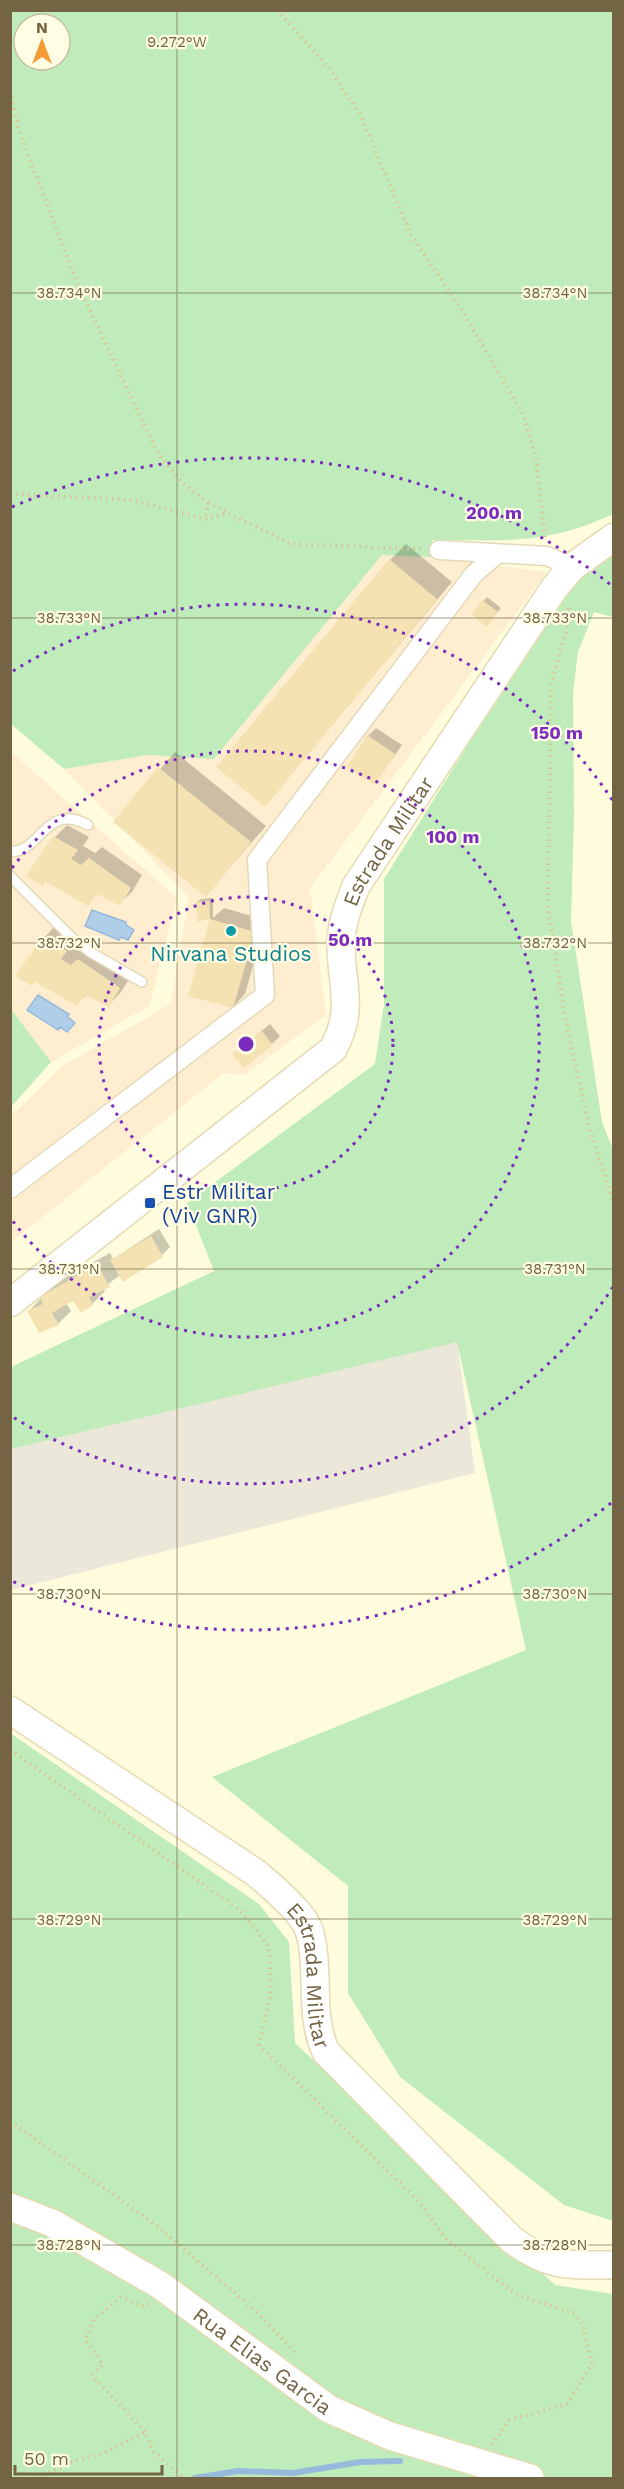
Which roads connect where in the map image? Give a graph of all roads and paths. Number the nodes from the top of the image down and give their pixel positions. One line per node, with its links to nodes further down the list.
1 (277, 10): 10 (path)
2 (10, 91): 4 (path)
3 (10, 495): 6 (path)
4 (208, 503): 5 (path); 6 (path)
5 (227, 513): 6 (path); 8 (path)
6 (205, 519)
7 (614, 537): 11 (street, Estrada Militar)
8 (439, 550): 9 (street)
9 (495, 555): 10 (street); 16 (street)
10 (547, 556): 11 (street)
11 (564, 577): 17 (path); 18 (street, Estrada Militar)
12 (88, 825): 13 (lane)
13 (10, 851)
14 (10, 876): 15 (lane)
15 (142, 982)
16 (10, 1190)
17 (614, 1204)
18 (10, 1303)
19 (10, 1710): 23 (street, Estrada Militar)
20 (10, 1749): 27 (path)
21 (10, 2121): 25 (path)
22 (10, 2207): 24 (street, Rua Elias Garcia)
23 (614, 2265)
24 (175, 2296): 26 (path); 27 (street, Rua Elias Garcia)
25 (303, 2361)
26 (145, 2432): 28 (path); 29 (path)
27 (481, 2463): 30 (street, Rua Elias Garcia)
28 (38, 2478)
29 (184, 2478)
30 (530, 2478)

